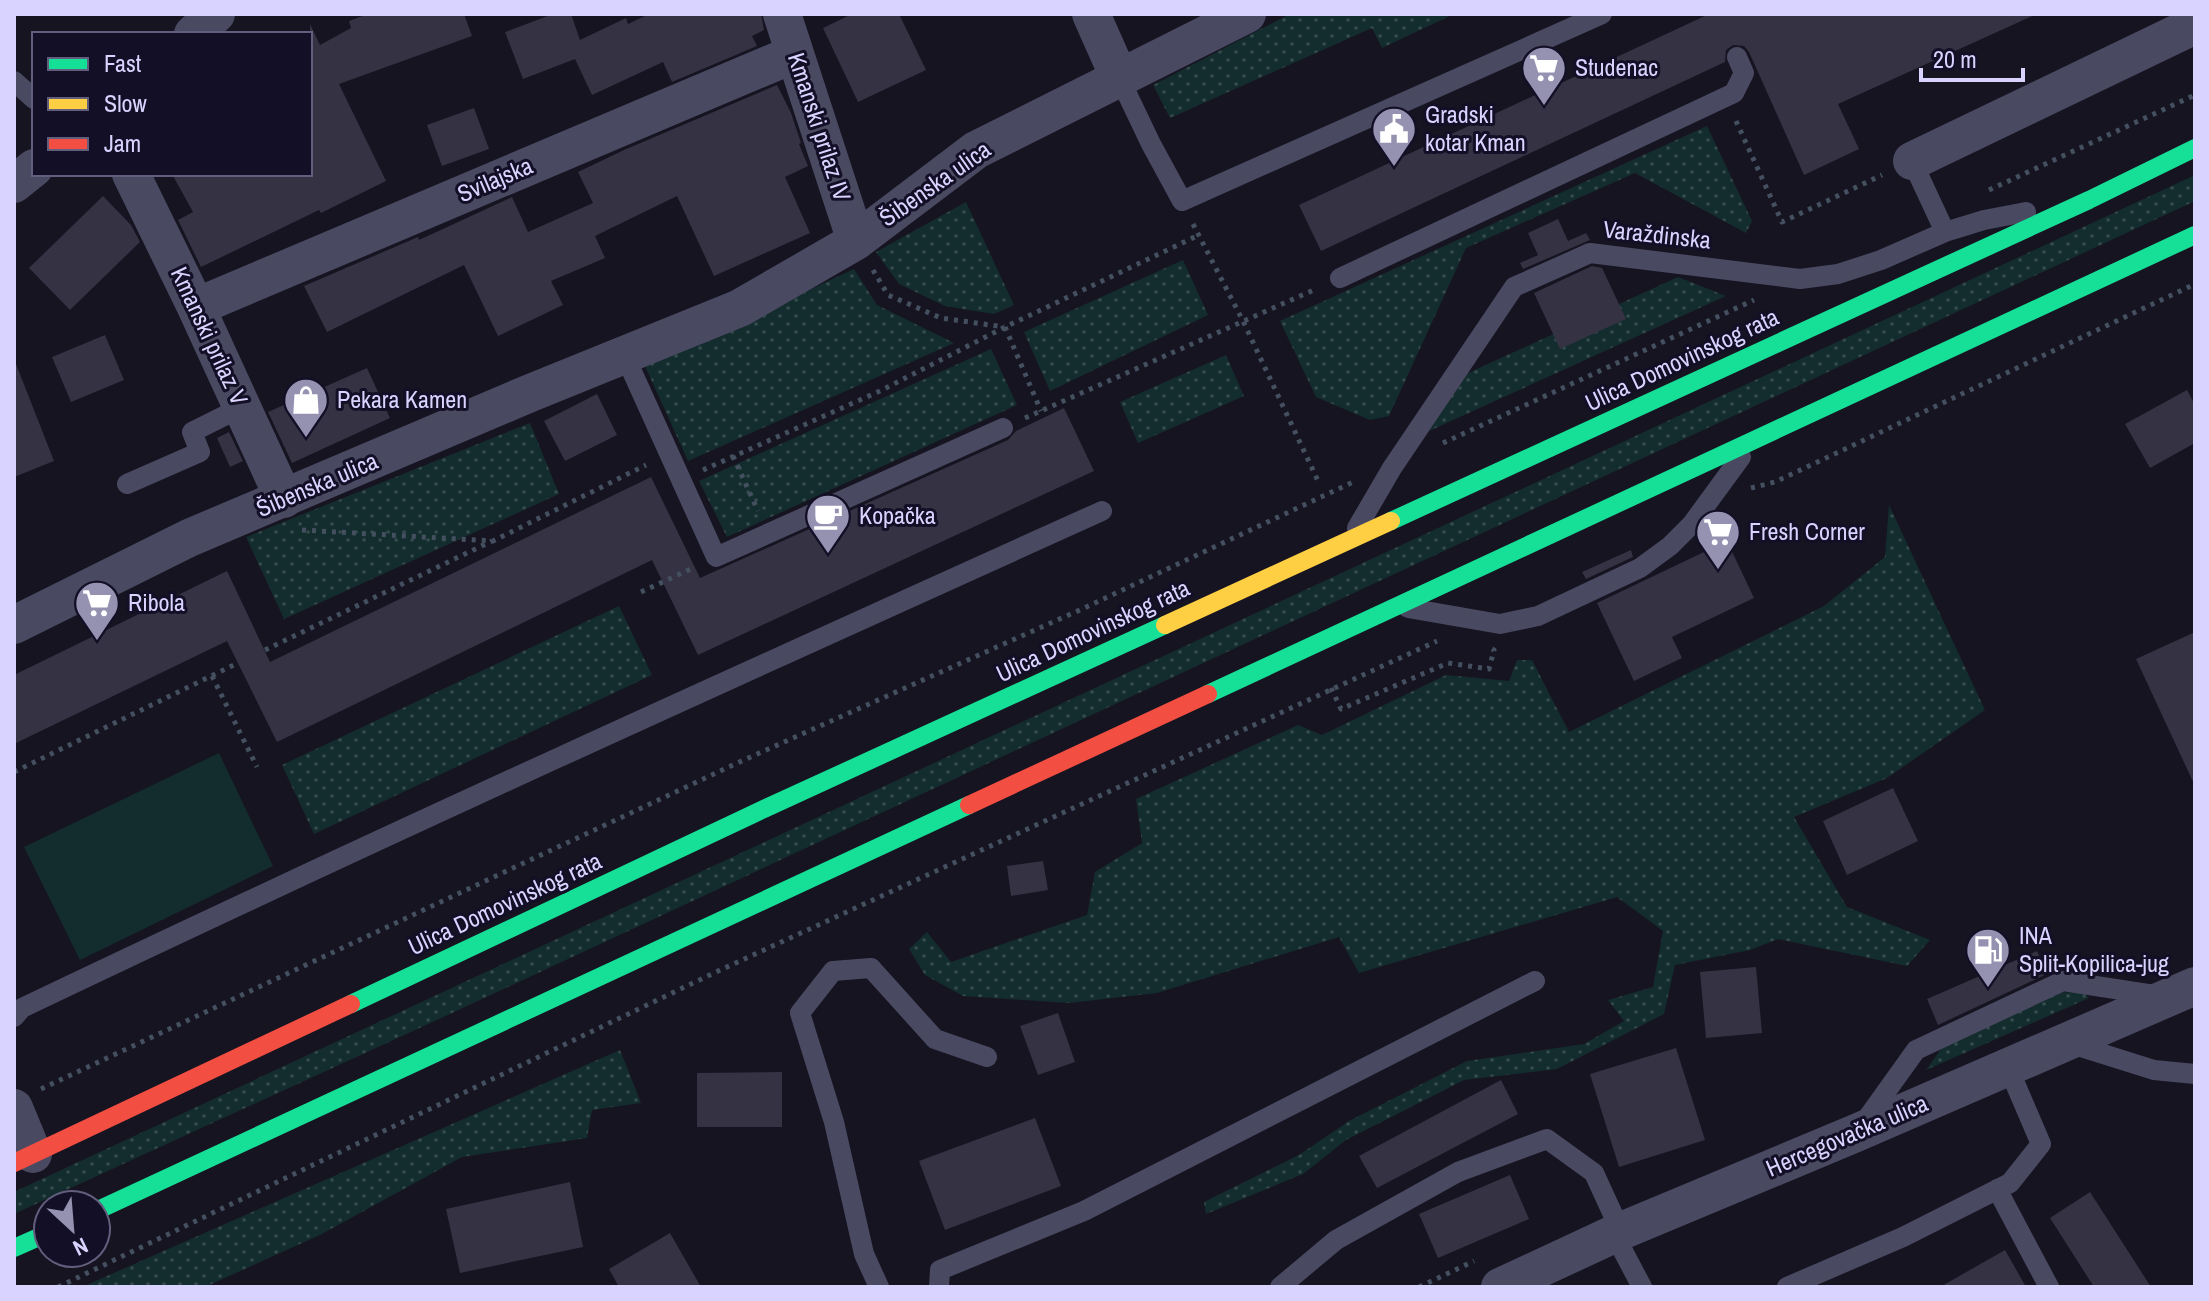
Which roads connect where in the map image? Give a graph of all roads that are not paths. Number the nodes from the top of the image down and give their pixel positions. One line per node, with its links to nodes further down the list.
1 (216, 14): 7 (street)
2 (782, 14): 8 (street, Kmanski prilaz IV)
3 (1091, 14): 10 (street)
4 (1247, 14): 10 (street, Šibenska ulica)
5 (1602, 14): 10 (lane)
6 (2195, 25): 14 (street)
7 (195, 32)
8 (794, 54): 21 (street, Kmanski prilaz IV); 23 (street, Svilajska)
9 (1737, 57): 22 (lane)
10 (1119, 77): 21 (street, Šibenska ulica)
11 (14, 81): 12 (lane)
12 (32, 97)
13 (2195, 148): 18 (main road, Ulica Domovinskog rata)
14 (1912, 161): 19 (lane)
15 (32, 170): 17 (street)
16 (132, 176): 23 (street, Kmanski prilaz V)
17 (14, 184)
18 (2089, 200): 19 (lane, Varaždinska); 31 (main road, Ulica Domovinskog rata)
19 (1945, 232): 31 (lane, Varaždinska)
20 (2195, 235): 27 (main road)
21 (856, 241): 24 (street, Šibenska ulica)
22 (1340, 278)
23 (196, 307): 25 (street, Kmanski prilaz V)
24 (625, 356): 26 (lane); 30 (street, Šibenska ulica)
25 (242, 407): 28 (lane); 30 (street, Kmanski prilaz V)
26 (1003, 428)
27 (1753, 440): 32 (main road); 32 (lane)
28 (127, 484)
29 (1102, 511): 36 (lane)
30 (290, 514): 33 (street, Šibenska ulica)
31 (1351, 538): 43 (main road, Ulica Domovinskog rata)
32 (1396, 606): 45 (main road)
33 (14, 625)
34 (1535, 981): 48 (lane)
35 (2182, 991): 37 (street, Hercegovačka ulica); 42 (lane)
36 (14, 1017)
37 (2065, 1042): 39 (street, Hercegovačka ulica); 40 (lane)
38 (987, 1057): 47 (lane)
39 (2008, 1067): 42 (street, Hercegovačka ulica); 44 (lane)
40 (2195, 1074)
41 (26, 1100): 43 (street)
42 (1856, 1133): 46 (street, Hercegovačka ulica)
43 (24, 1158)
44 (1997, 1189): 52 (lane); 53 (lane)
45 (112, 1204)
46 (1618, 1233): 49 (lane); 50 (street, Hercegovačka ulica); 51 (lane)
47 (879, 1287)
48 (939, 1287)
49 (1280, 1287)
50 (1500, 1287)
51 (1642, 1287)
52 (1787, 1287)
53 (2049, 1287)

